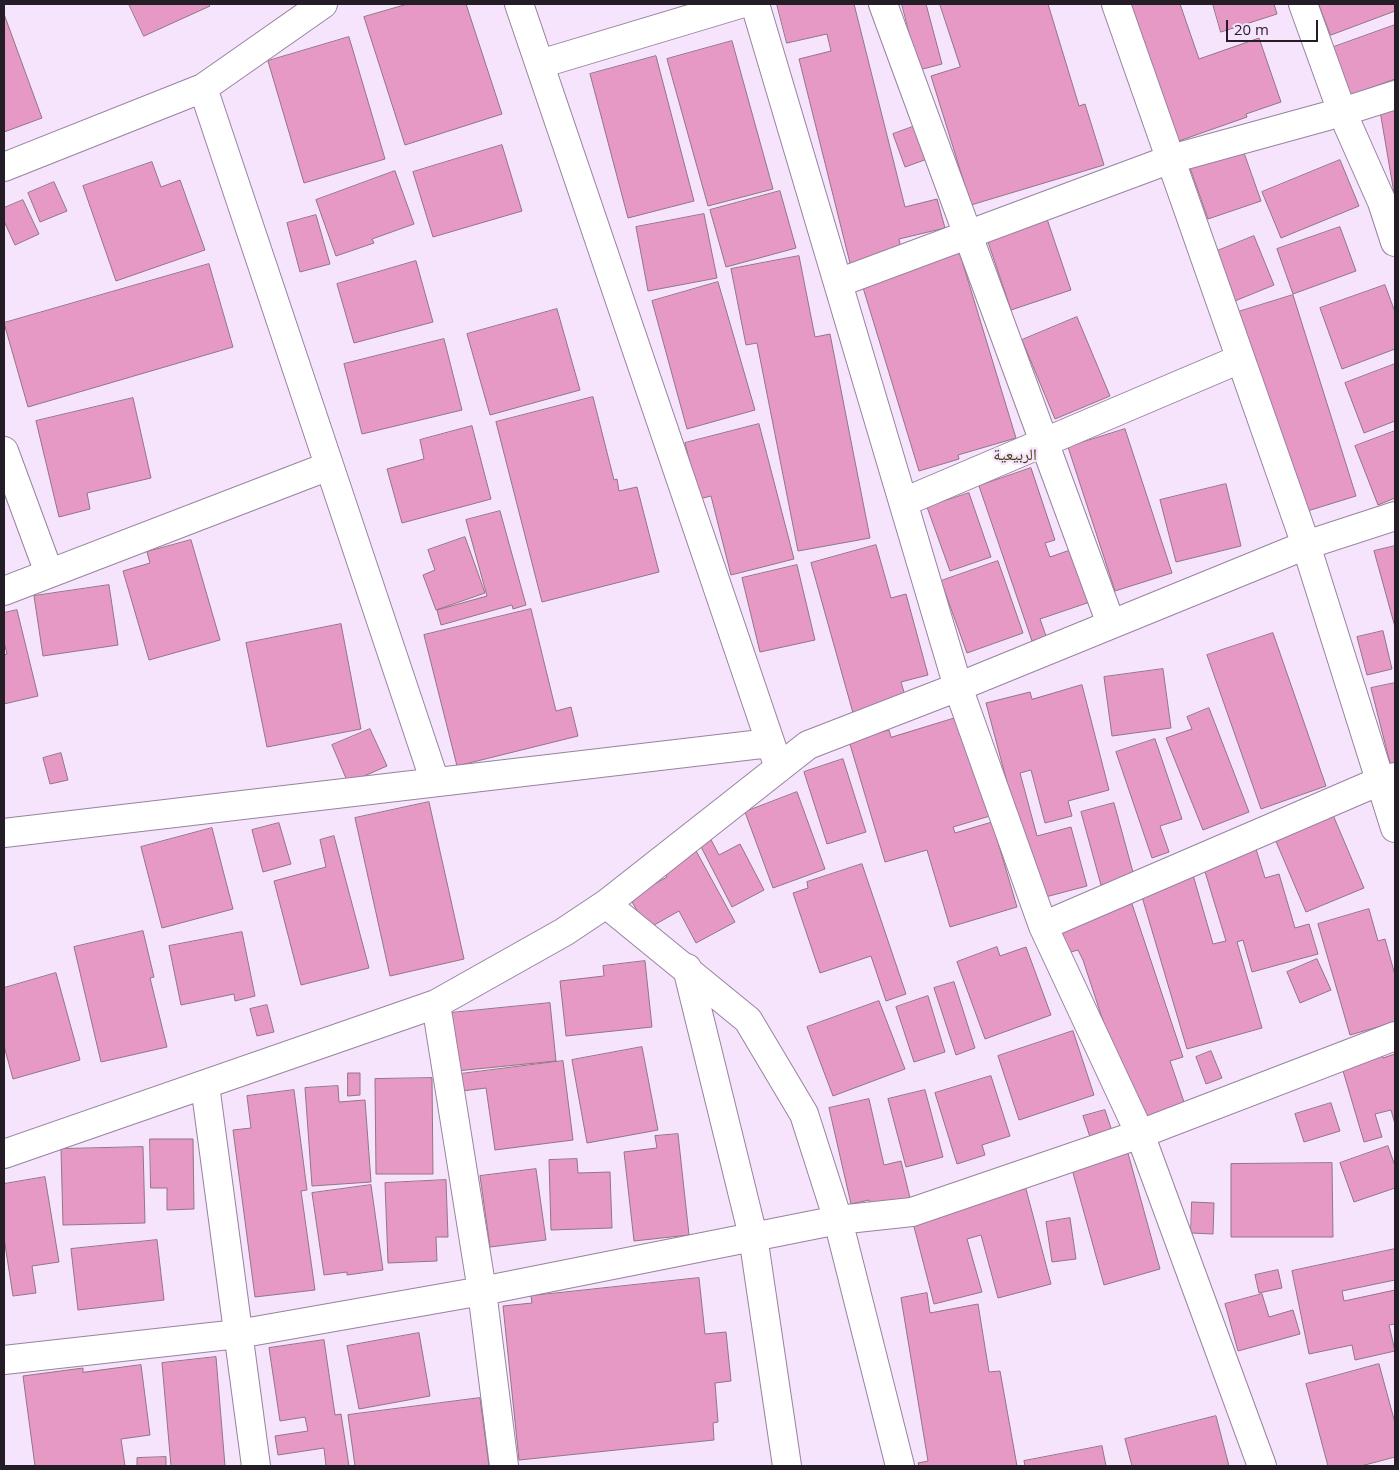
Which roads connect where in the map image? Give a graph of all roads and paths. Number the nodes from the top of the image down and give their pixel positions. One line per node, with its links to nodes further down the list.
1 (324, 4): 9 (street)
2 (519, 4): 8 (street)
3 (740, 4): 8 (street)
4 (754, 4): 17 (street)
5 (883, 4): 15 (street)
6 (1116, 4): 12 (street)
7 (1303, 4): 11 (street)
8 (540, 64): 29 (street)
9 (203, 88): 13 (street); 21 (street)
10 (1395, 95): 11 (street)
11 (1342, 112): 12 (street); 14 (street)
12 (1170, 159): 15 (street); 18 (street)
13 (4, 168)
14 (1389, 200): 16 (street)
15 (968, 234): 17 (street); 19 (street)
16 (1395, 242)
17 (838, 283): 22 (street)
18 (1240, 359): 19 (street); 24 (street)
19 (1045, 443): 22 (street); 27 (street)
20 (4, 451): 25 (street)
21 (329, 466): 25 (street); 31 (street)
22 (904, 502): 28 (street)
23 (1395, 516): 24 (street)
24 (1306, 545): 27 (street); 30 (street)
25 (49, 573): 26 (street)
26 (4, 591)
27 (1111, 624): 28 (street)
28 (958, 687): 29 (street); 35 (street)
29 (774, 756): 31 (street); 34 (street)
30 (1387, 779): 32 (street); 35 (street)
31 (435, 782): 33 (street)
32 (1395, 828)
33 (4, 833)
34 (606, 904): 36 (street); 37 (street)
35 (1043, 926): 40 (street)
36 (687, 968): 42 (street); 43 (street)
37 (436, 1004): 39 (street); 44 (street)
38 (1395, 1036): 40 (street)
39 (205, 1085): 41 (street); 45 (street)
40 (1140, 1134): 42 (street); 51 (street)
41 (4, 1154)
42 (838, 1220): 43 (street); 50 (street)
43 (753, 1236): 44 (street); 49 (street)
44 (482, 1291): 45 (street); 48 (street)
45 (238, 1334): 46 (street); 47 (street)
46 (4, 1360)
47 (256, 1466)
48 (504, 1466)
49 (784, 1466)
50 (900, 1466)
51 (1262, 1466)

